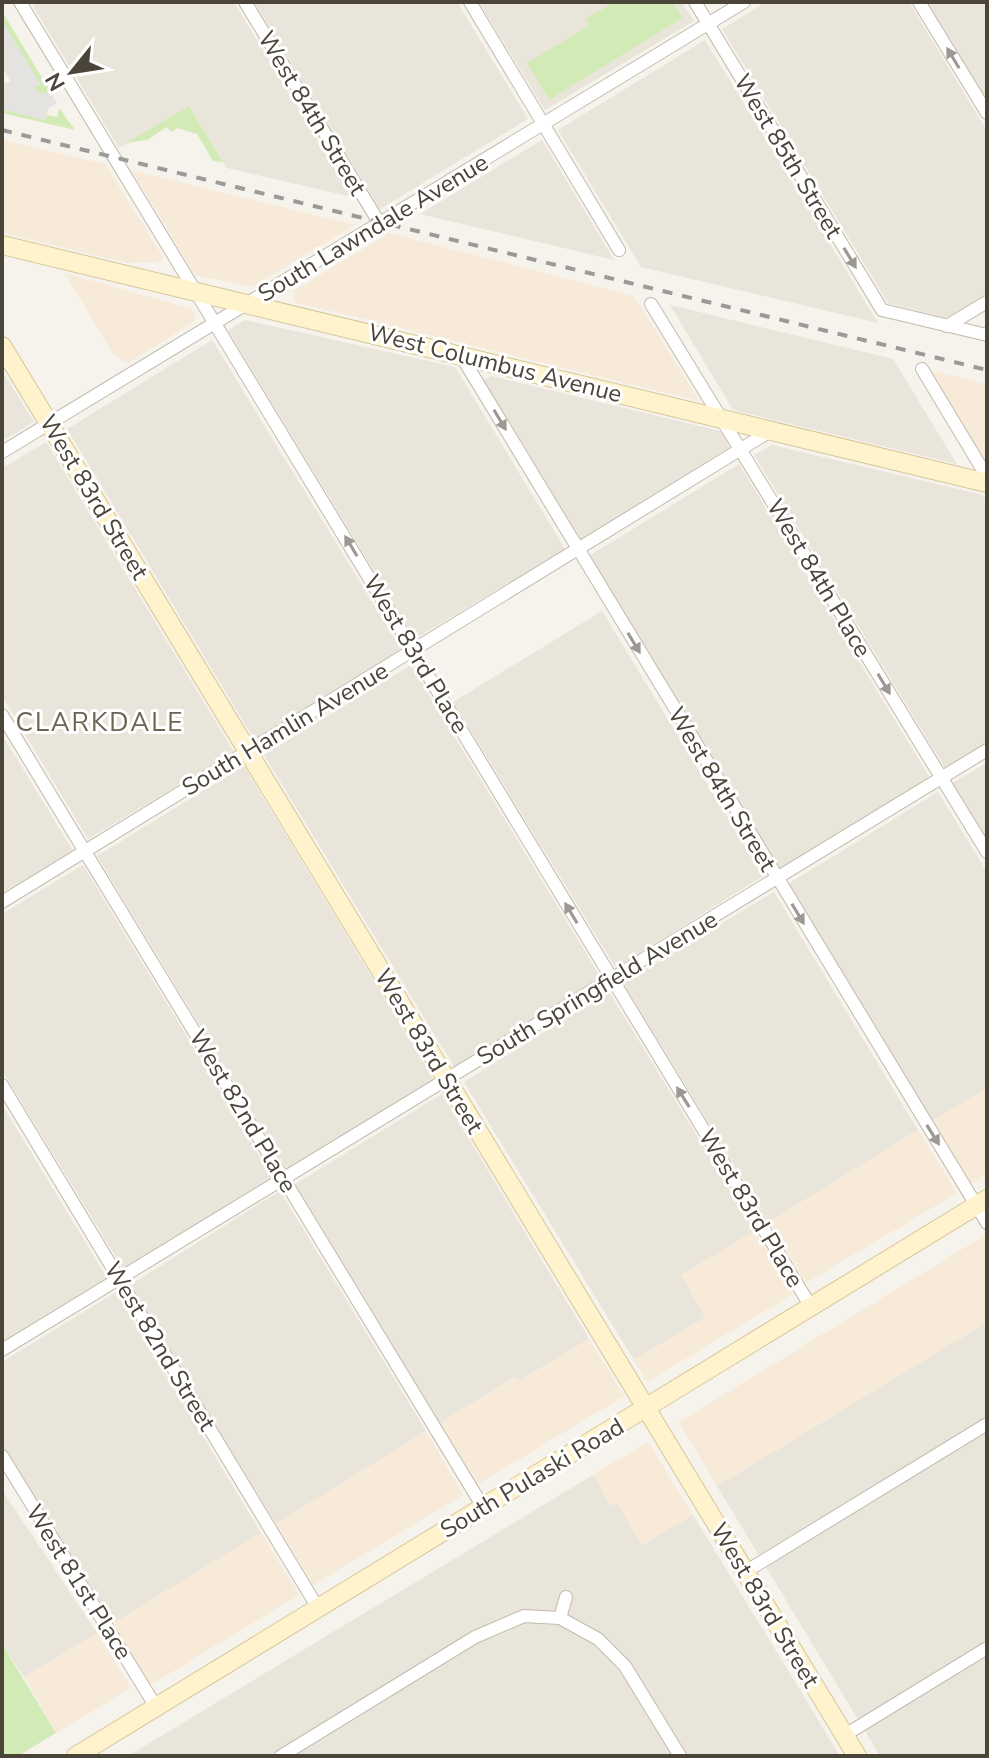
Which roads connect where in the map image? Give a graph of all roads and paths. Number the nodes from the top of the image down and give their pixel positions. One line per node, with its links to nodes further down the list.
1 (20, 2): 13 (street, West 83rd Place)
2 (245, 2): 10 (street, West 84th Street)
3 (470, 2): 9 (street)
4 (695, 2): 7 (street, West 85th Street)
5 (744, 2): 7 (street, South Lawndale Avenue)
6 (919, 2): 8 (street, one-way to 6)
7 (708, 24): 9 (street, South Lawndale Avenue); 18 (street, West 85th Street, one-way to 18)
8 (987, 113)
9 (544, 123): 10 (street, South Lawndale Avenue); 12 (street)
10 (380, 224): 15 (street, South Lawndale Avenue)
11 (2, 245): 13 (main road, West Columbus Avenue)
12 (619, 250)
13 (196, 290): 15 (main road, West Columbus Avenue); 17 (street, West 83rd Place)
14 (987, 302): 18 (street)
15 (250, 303): 17 (street, South Lawndale Avenue); 21 (main road, West Columbus Avenue)
16 (651, 304): 23 (street, West 84th Place)
17 (216, 323): 24 (street, South Lawndale Avenue); 30 (street, West 83rd Place, one-way to 17)
18 (947, 326): 19 (street)
19 (987, 335)
20 (2, 346): 24 (main road, West 83rd Street)
21 (460, 354): 23 (main road, West Columbus Avenue); 29 (street, West 84th Street, one-way to 29)
22 (922, 369): 28 (street)
23 (722, 418): 25 (main road, West Columbus Avenue); 26 (street, West 84th Place)
24 (49, 424): 27 (street, South Lawndale Avenue); 33 (main road, West 83rd Street)
25 (772, 430): 26 (street, South Hamlin Avenue); 28 (main road, West Columbus Avenue)
26 (742, 451): 29 (street, South Hamlin Avenue); 34 (street, West 84th Place, one-way to 34)
27 (2, 452)
28 (987, 480)
29 (578, 551): 30 (street, South Hamlin Avenue); 37 (street, West 84th Street, one-way to 37)
30 (413, 651): 33 (street, South Hamlin Avenue); 39 (street, West 83rd Place, one-way to 30)
31 (2, 715): 35 (street, West 82nd Place)
32 (987, 750): 34 (street, South Springfield Avenue)
33 (248, 752): 35 (street, South Hamlin Avenue); 40 (main road, West 83rd Street)
34 (942, 778): 36 (street, West 84th Place); 37 (street, South Springfield Avenue)
35 (85, 851): 38 (street, South Hamlin Avenue); 42 (street, West 82nd Place)
36 (987, 852)
37 (777, 879): 39 (street, South Springfield Avenue); 43 (street, West 84th Street, one-way to 43)
38 (2, 902)
39 (611, 980): 40 (street, South Springfield Avenue); 46 (street, West 83rd Place, one-way to 39)
40 (446, 1079): 42 (street, South Springfield Avenue); 48 (main road, West 83rd Street)
41 (2, 1085): 45 (street, West 82nd Street)
42 (283, 1178): 45 (street, South Springfield Avenue); 51 (street, West 82nd Place)
43 (982, 1202): 44 (street, West 84th Street); 46 (main road, South Pulaski Road)
44 (987, 1223)
45 (119, 1278): 47 (street, South Springfield Avenue); 54 (street, West 82nd Street)
46 (811, 1307): 48 (main road, South Pulaski Road)
47 (2, 1350)
48 (645, 1409): 51 (main road, South Pulaski Road); 52 (main road, West 83rd Street)
49 (987, 1424): 52 (street)
50 (2, 1456): 57 (street, West 81st Place)
51 (483, 1507): 54 (main road, South Pulaski Road)
52 (745, 1572): 58 (main road, West 83rd Street)
53 (566, 1597): 55 (street)
54 (318, 1608): 57 (main road, South Pulaski Road)
55 (560, 1618): 60 (street); 61 (street)
56 (987, 1648): 58 (street)
57 (156, 1707): 59 (main road, South Pulaski Road)
58 (845, 1735): 62 (main road, West 83rd Street)
59 (76, 1756)
60 (281, 1756)
61 (680, 1756)
62 (857, 1756)

